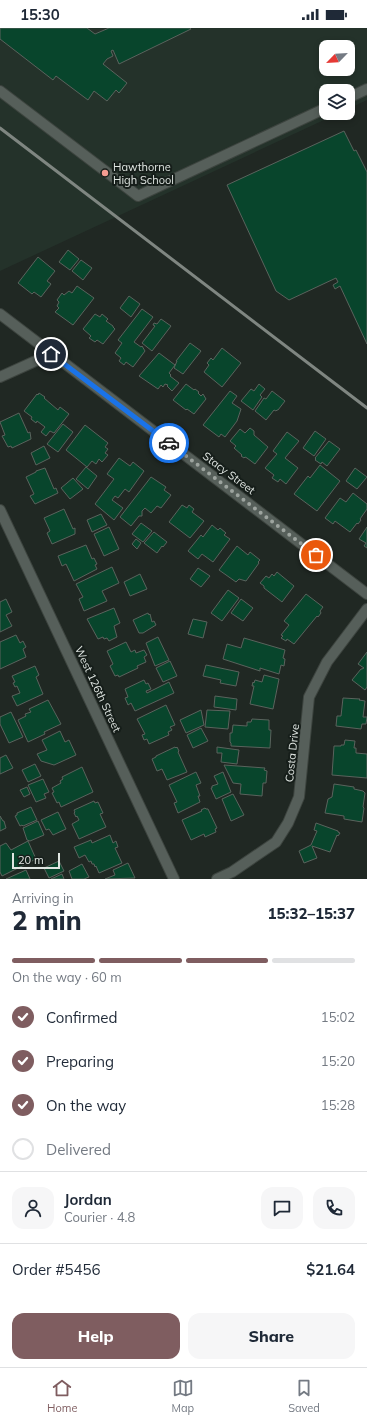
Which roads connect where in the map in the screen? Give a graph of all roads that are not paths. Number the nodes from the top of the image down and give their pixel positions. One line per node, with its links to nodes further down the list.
1 (367, 89): 3 (street)
2 (0, 91): 4 (street)
3 (355, 95)
4 (319, 111)
5 (0, 314): 6 (street, Stacy Street)
6 (51, 354): 7 (street); 9 (street, Stacy Street)
7 (0, 377)
8 (0, 510): 11 (street, West 126th Street)
9 (367, 594)
10 (367, 609): 12 (street, Costa Drive)
11 (174, 879)
12 (217, 879)

